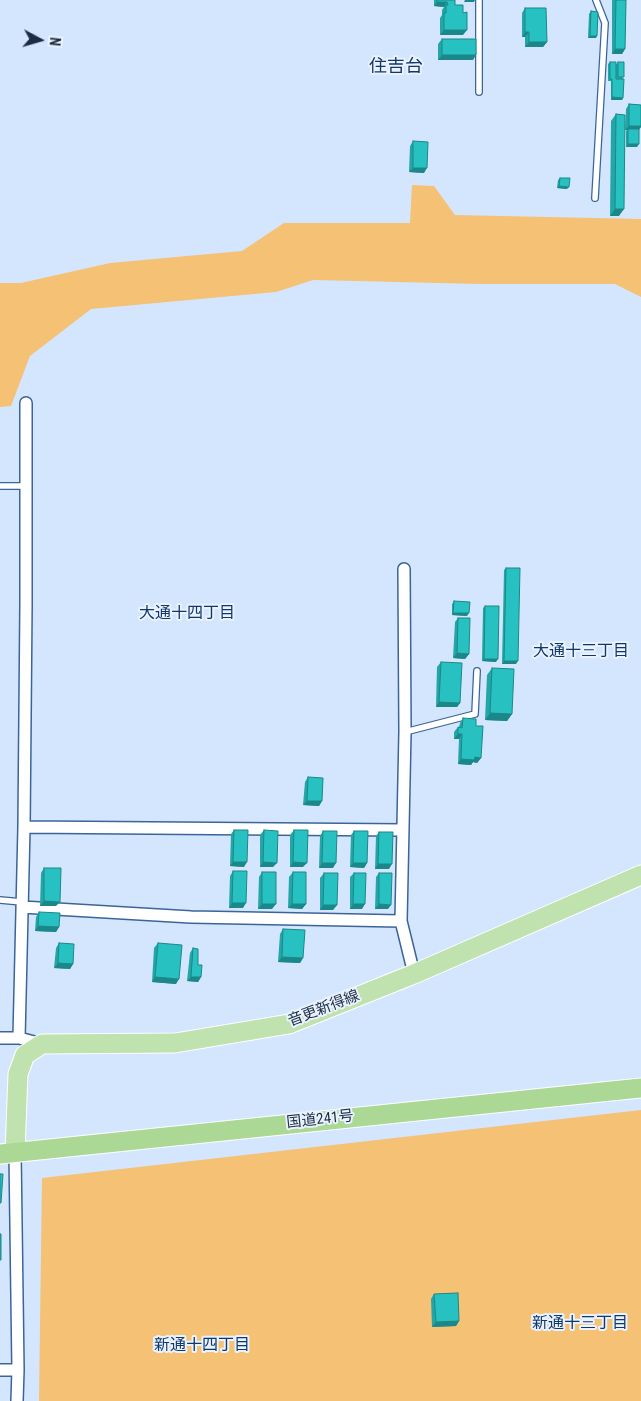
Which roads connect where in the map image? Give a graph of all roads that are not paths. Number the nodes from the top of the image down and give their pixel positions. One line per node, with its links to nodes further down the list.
1 (479, 0): 3 (lane)
2 (596, 0): 4 (lane)
3 (479, 92)
4 (595, 198)
5 (26, 403): 7 (street)
6 (0, 486): 7 (lane)
7 (26, 486): 11 (street)
8 (404, 569): 10 (street)
9 (477, 671): 10 (lane)
10 (406, 732): 12 (street)
11 (24, 827): 12 (street); 15 (street)
12 (403, 830): 16 (street)
13 (641, 875): 17 (main road, 音更新得線)
14 (0, 900): 15 (lane)
15 (22, 905): 16 (street); 19 (street)
16 (401, 921): 17 (street)
17 (414, 974): 20 (main road, 音更新得線)
18 (0, 1038): 19 (street)
19 (19, 1038): 20 (street)
20 (42, 1044): 22 (main road)
21 (641, 1088): 22 (highway, 国道241号)
22 (7, 1153): 24 (street)
23 (0, 1370): 24 (street)
24 (18, 1370): 25 (street)
25 (17, 1401)

